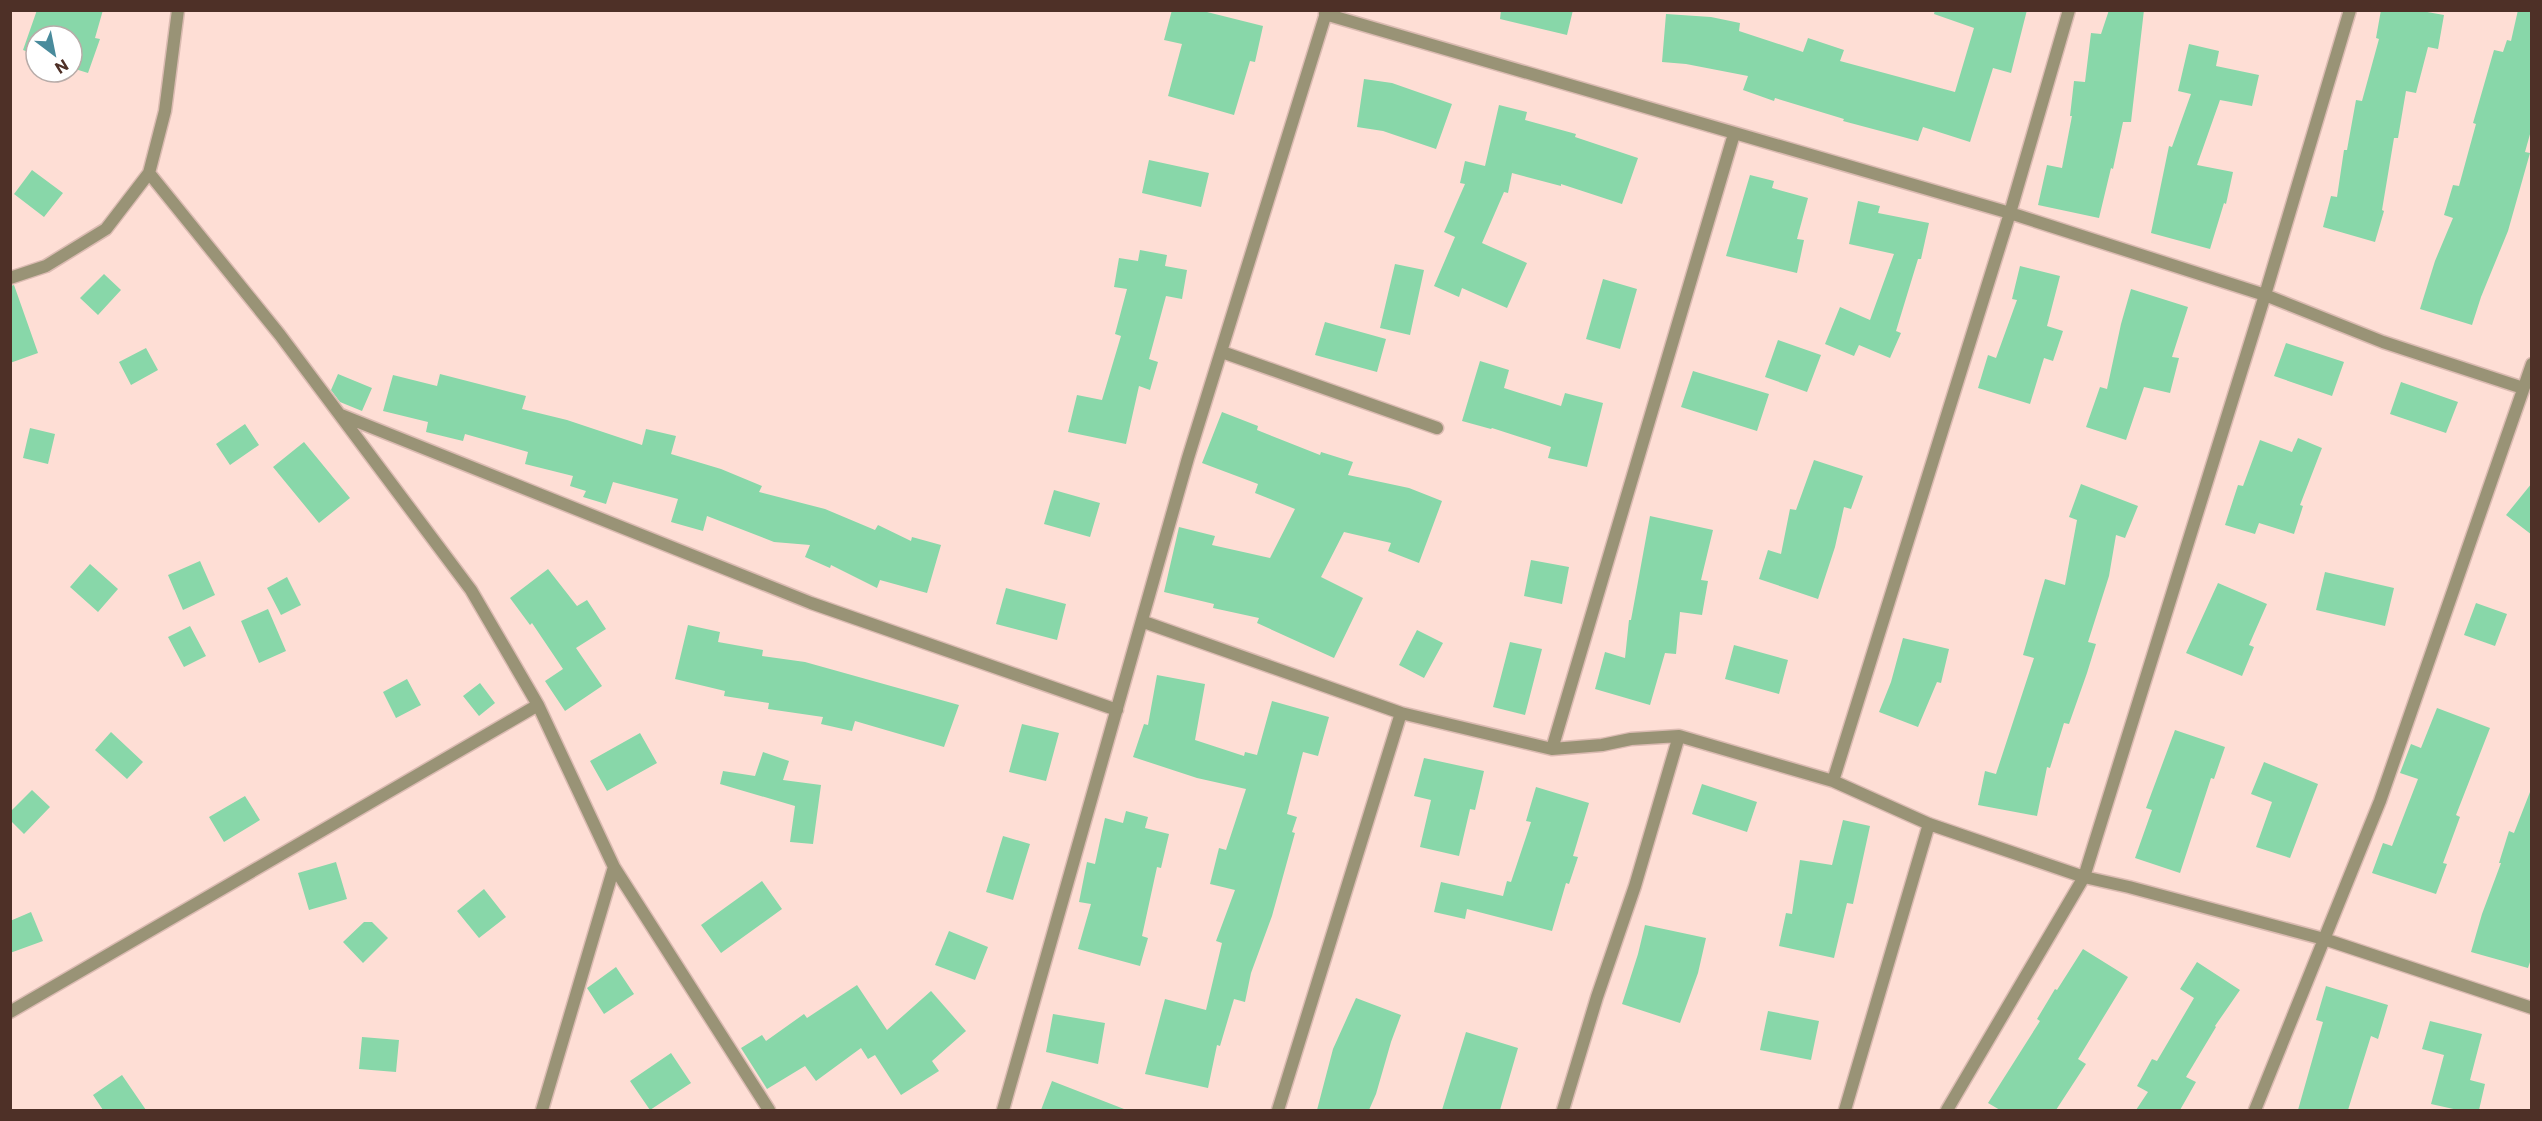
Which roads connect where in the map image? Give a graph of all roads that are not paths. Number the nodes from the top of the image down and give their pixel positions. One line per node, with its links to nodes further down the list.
1 (178, 10): 6 (street)
2 (2068, 10): 7 (street)
3 (2350, 10): 9 (street)
4 (1326, 12): 5 (street); 10 (street)
5 (1734, 134): 7 (street); 20 (street)
6 (149, 173): 8 (street); 13 (street)
7 (2010, 213): 9 (street); 21 (street)
8 (10, 278)
9 (2265, 295): 12 (street); 24 (street)
10 (1222, 352): 14 (street); 15 (street)
11 (2532, 364): 12 (street)
12 (2523, 388): 25 (street)
13 (340, 415): 16 (street); 17 (street)
14 (1437, 428)
15 (1143, 622): 17 (street); 18 (street)
16 (538, 705): 23 (street); 27 (street)
17 (1117, 710): 30 (street)
18 (1401, 713): 20 (street); 31 (street)
19 (1679, 736): 20 (street); 21 (street); 32 (street)
20 (1552, 749)
21 (1833, 781): 22 (street)
22 (1929, 824): 24 (street); 33 (street)
23 (614, 867): 28 (street); 29 (street)
24 (2084, 877): 25 (street); 34 (street)
25 (2324, 939): 26 (street); 35 (street)
26 (2532, 1008)
27 (10, 1012)
28 (542, 1110)
29 (769, 1110)
30 (1003, 1110)
31 (1278, 1110)
32 (1563, 1110)
33 (1845, 1110)
34 (1947, 1110)
35 (2255, 1110)

